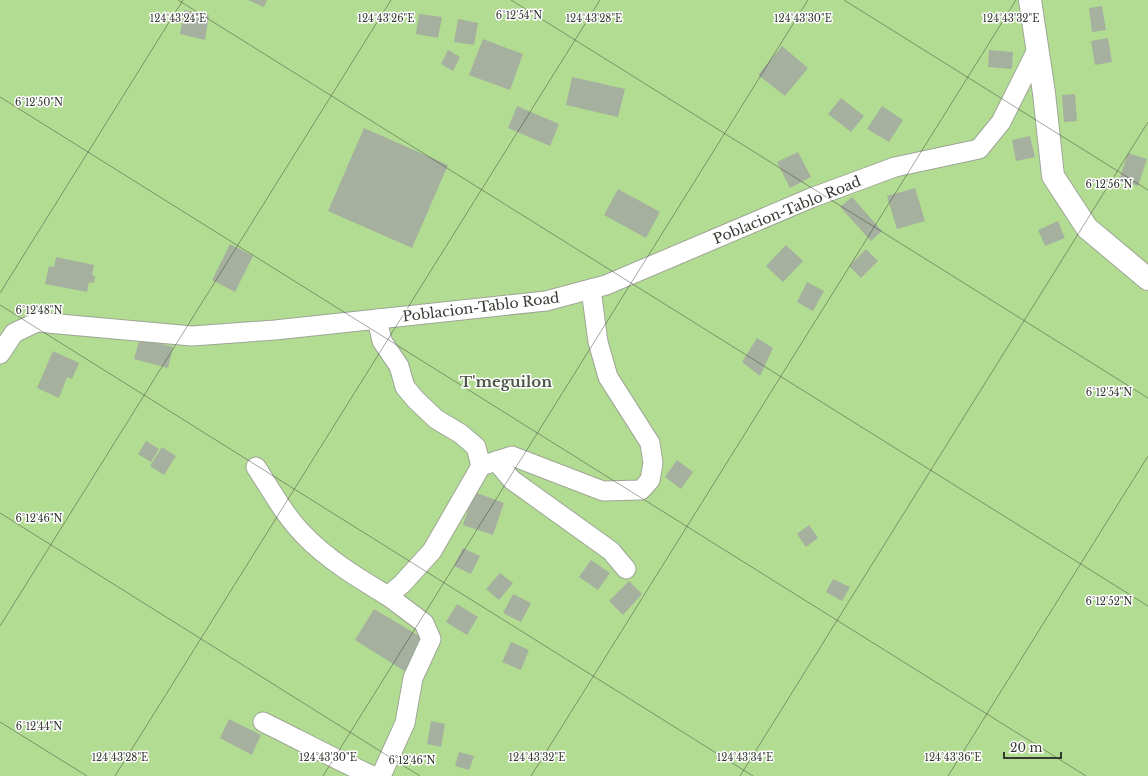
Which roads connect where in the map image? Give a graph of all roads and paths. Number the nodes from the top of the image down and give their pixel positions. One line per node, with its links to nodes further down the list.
1 (1030, 0): 2 (main road)
2 (1037, 50): 3 (main road); 4 (street, Poblacion-Tablo Road)
3 (1148, 279)
4 (591, 289): 5 (street, Poblacion-Tablo Road); 7 (street)
5 (378, 319): 6 (street, Poblacion-Tablo Road); 7 (street)
6 (0, 354)
7 (488, 464): 9 (street); 10 (street)
8 (256, 468): 10 (street)
9 (626, 569)
10 (388, 596): 13 (street)
11 (263, 722): 12 (street)
12 (373, 776)
13 (381, 776)

